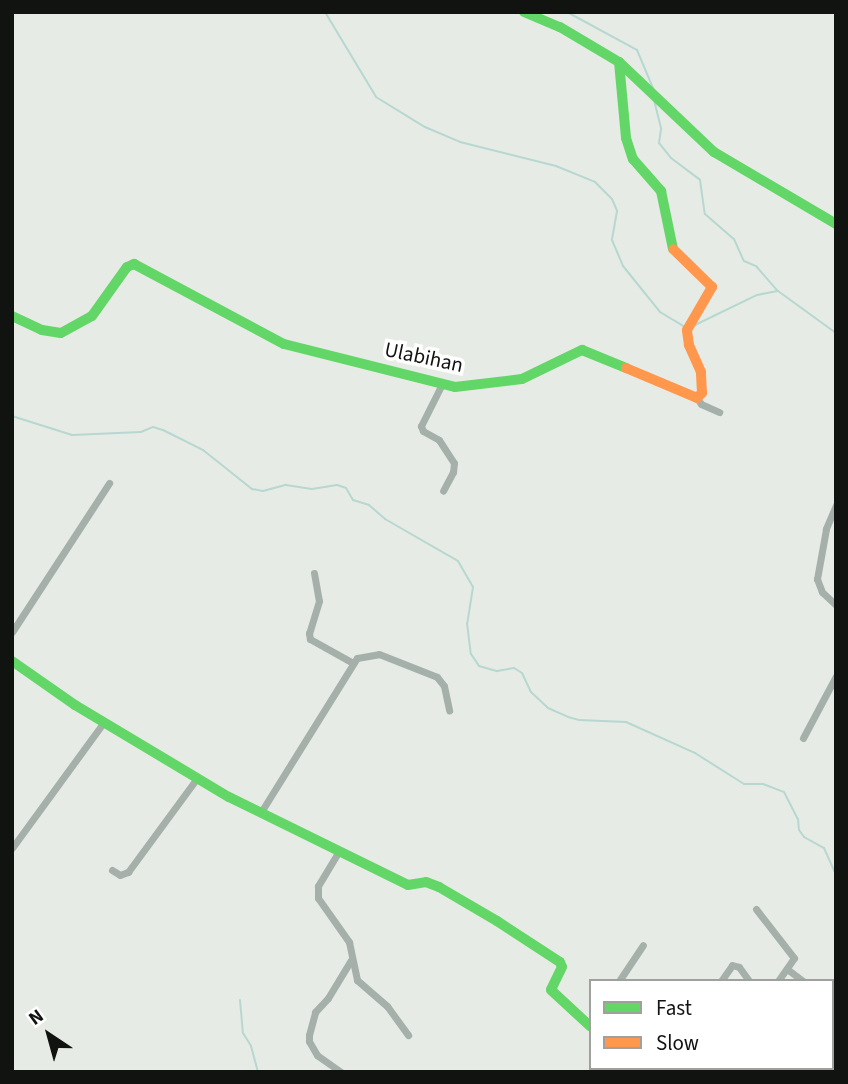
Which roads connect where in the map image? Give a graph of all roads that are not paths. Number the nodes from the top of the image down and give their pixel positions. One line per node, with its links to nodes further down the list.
1 (524, 12): 2 (street)
2 (619, 62): 3 (street); 6 (street)
3 (836, 224)
4 (12, 316): 5 (street, Ulabihan)
5 (442, 384): 6 (street, Ulabihan); 9 (street)
6 (697, 398): 7 (street)
7 (719, 412)
8 (109, 483): 13 (street)
9 (443, 491)
10 (836, 505): 12 (street)
11 (314, 573): 15 (street)
12 (836, 605)
13 (12, 632)
14 (12, 661): 18 (street)
15 (353, 663): 17 (street); 21 (street)
16 (836, 676): 19 (street)
17 (449, 710)
18 (104, 723): 20 (street); 22 (street)
19 (803, 738)
20 (198, 778): 21 (street); 24 (street)
21 (261, 812): 23 (street)
22 (12, 848)
23 (339, 851): 27 (street); 34 (street)
24 (113, 870)
25 (756, 909): 28 (street)
26 (643, 945): 29 (street)
27 (351, 960): 35 (street); 36 (street)
28 (787, 970): 32 (street); 33 (street)
29 (620, 979)
30 (722, 979): 31 (street)
31 (748, 979)
32 (780, 979)
33 (800, 979)
34 (589, 1025)
35 (408, 1035)
36 (341, 1072)

